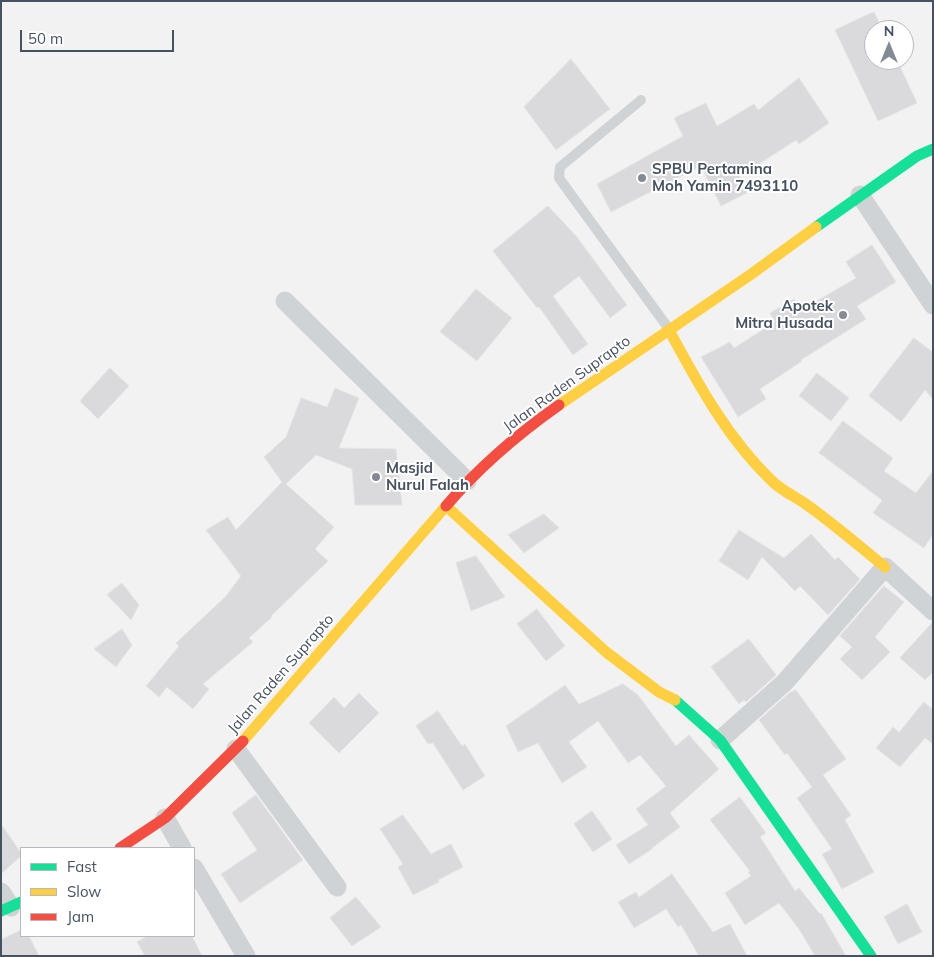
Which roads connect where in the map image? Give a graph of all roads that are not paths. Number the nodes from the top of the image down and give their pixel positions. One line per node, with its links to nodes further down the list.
1 (641, 100): 6 (lane)
2 (933, 149): 3 (main road, Jalan Raden Suprapto)
3 (860, 195): 5 (street); 6 (main road, Jalan Raden Suprapto)
4 (285, 301): 7 (street)
5 (933, 305)
6 (669, 330): 7 (main road, Jalan Raden Suprapto); 9 (main road)
7 (467, 481): 8 (main road, Jalan Raden Suprapto)
8 (446, 506): 11 (main road); 12 (main road, Jalan Raden Suprapto)
9 (885, 567): 10 (street); 11 (street)
10 (933, 611)
11 (720, 740): 19 (main road)
12 (236, 749): 13 (main road, Jalan Raden Suprapto); 17 (street)
13 (165, 818): 14 (main road, Jalan Raden Suprapto); 15 (street)
14 (122, 847)
15 (181, 847)
16 (195, 870): 18 (street)
17 (337, 887)
18 (246, 956)
19 (871, 956)

